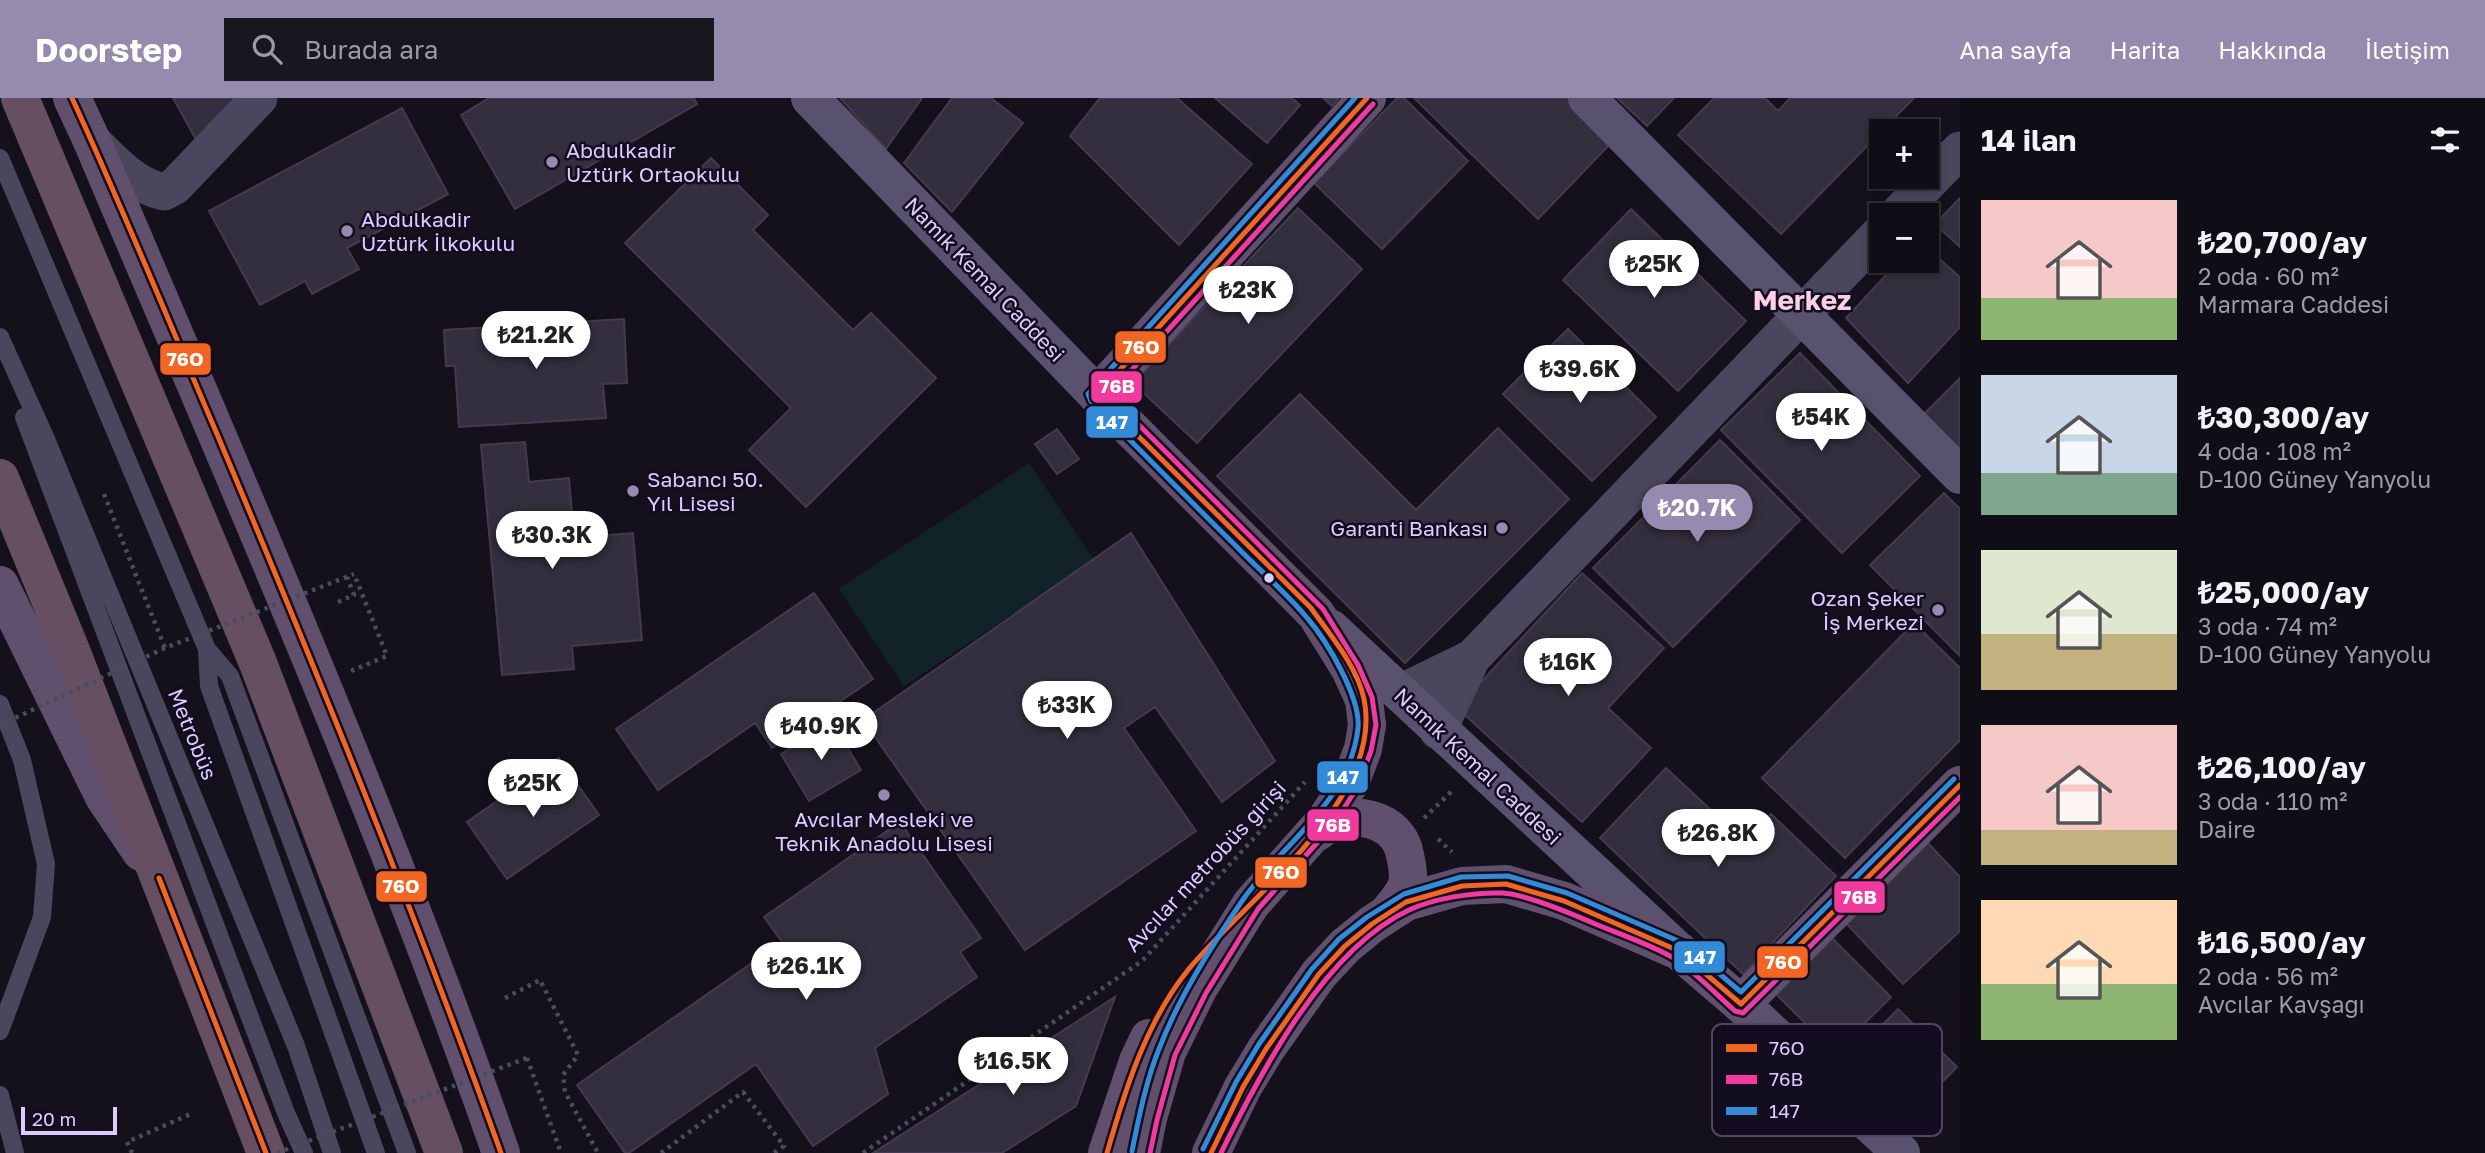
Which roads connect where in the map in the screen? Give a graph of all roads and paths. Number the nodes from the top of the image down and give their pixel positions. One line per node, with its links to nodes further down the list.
1 (20, 98): 59 (highway)
2 (72, 98): 7 (main road)
3 (259, 98): 7 (street)
4 (810, 98): 15 (main road, Namık Kemal Caddesi)
5 (1367, 98): 15 (main road)
6 (1587, 98): 12 (main road)
7 (92, 141): 60 (main road)
8 (1960, 150): 10 (street)
9 (0, 158): 26 (lane, Metrobüs)
10 (1909, 203)
11 (1869, 244): 12 (street)
12 (1802, 314): 16 (main road); 28 (street)
13 (0, 337): 56 (lane, Metrobüs)
14 (0, 351): 55 (lane)
15 (1097, 395): 24 (main road, Namık Kemal Caddesi)
16 (1960, 475)
17 (0, 478): 40 (highway)
18 (104, 494): 20 (path)
19 (347, 577): 23 (path); 25 (path, bridge); 27 (path, bridge)
20 (139, 583): 22 (path); 25 (path)
21 (0, 585): 40 (main road)
22 (129, 587)
23 (338, 601)
24 (1316, 614): 29 (main road, Namık Kemal Caddesi); 38 (main road)
25 (165, 648): 31 (path, bridge)
26 (207, 649): 57 (lane, Metrobüs); 58 (lane, Metrobüs)
27 (387, 656)
28 (1472, 658): 29 (street); 32 (street)
29 (1400, 693): 32 (main road, Namık Kemal Caddesi)
30 (0, 704): 47 (lane)
31 (0, 725)
32 (1438, 731): 43 (main road, Namık Kemal Caddesi)
33 (1314, 772): 65 (path, Avcılar metrobüs girişi)
34 (1445, 780): 36 (path)
35 (1960, 785): 45 (main road)
36 (1420, 822)
37 (1429, 831): 39 (path)
38 (1314, 834): 41 (main road); 42 (main road)
39 (1455, 856)
40 (159, 878): 53 (highway)
41 (1251, 904): 66 (main road); 67 (main road)
42 (1380, 919): 43 (main road, Namık Kemal Caddesi); 68 (main road)
43 (1679, 951): 45 (main road, Namık Kemal Caddesi)
44 (505, 998): 62 (path)
45 (1741, 1004): 46 (main road, Namık Kemal Caddesi)
46 (1762, 1024)
47 (0, 1031)
48 (0, 1095): 51 (lane)
49 (193, 1113): 52 (path)
50 (1883, 1136): 69 (main road, Namık Kemal Caddesi)
51 (15, 1153)
52 (132, 1153)
53 (266, 1153)
54 (277, 1153): 61 (path, bridge)
55 (304, 1153)
56 (332, 1153)
57 (376, 1153)
58 (407, 1153)
59 (444, 1153)
60 (501, 1153)
61 (561, 1153)
62 (598, 1153)
63 (661, 1153): 64 (path)
64 (774, 1153)
65 (863, 1153)
66 (1107, 1153)
67 (1142, 1153)
68 (1211, 1153)
69 (1901, 1153)

